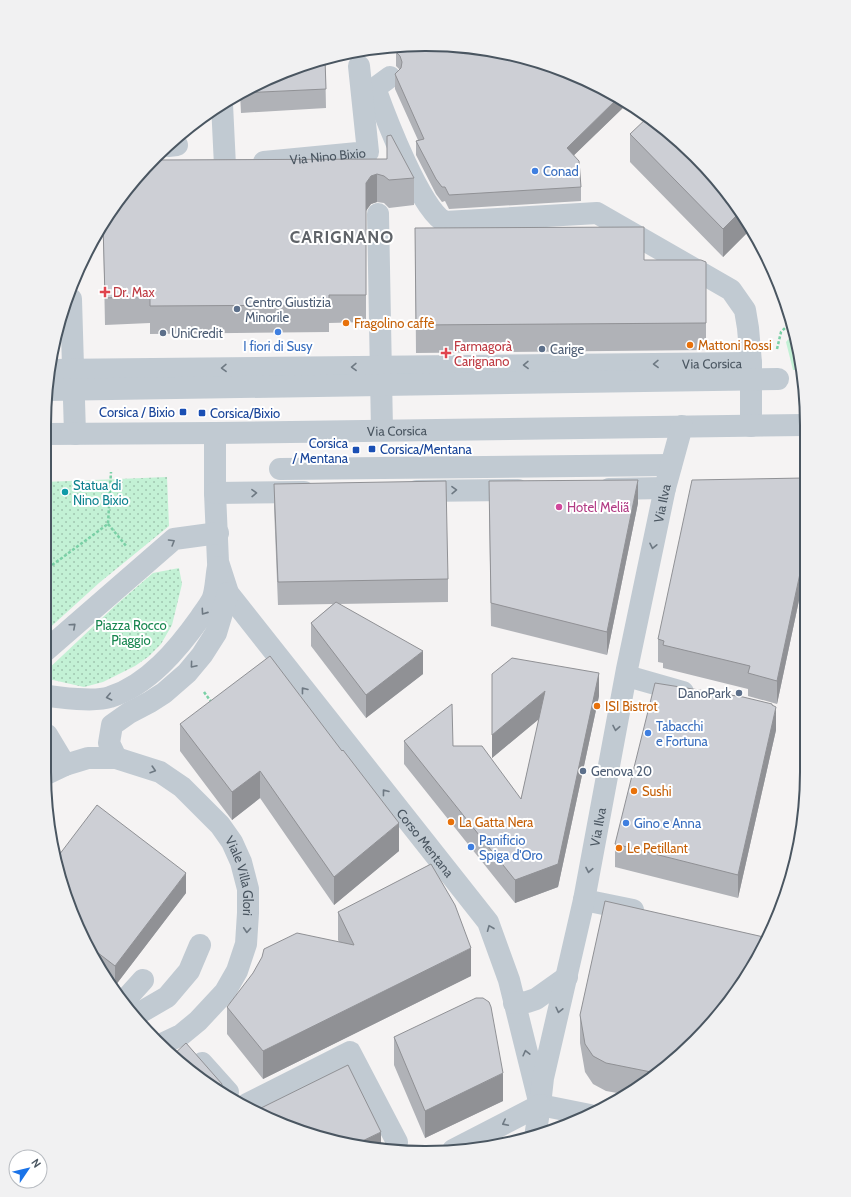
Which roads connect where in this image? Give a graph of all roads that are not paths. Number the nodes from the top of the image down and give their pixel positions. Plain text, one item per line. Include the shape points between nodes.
1 (359, 66) dead end
2 (390, 77) dead end
3 (222, 111) edge
4 (225, 166) junction
5 (202, 167) edge
6 (378, 214) dead end
7 (71, 305) edge
8 (750, 371) junction
9 (55, 372) edge
10 (381, 376) junction
11 (778, 379) road end
12 (73, 380) junction
13 (53, 388) edge
14 (800, 425) edge
15 (682, 426) junction
16 (751, 426) junction
17 (382, 430) junction
18 (215, 433) junction
19 (51, 434) edge
20 (75, 434) junction
21 (671, 465) junction
22 (280, 469) dead end
23 (665, 488) junction
24 (593, 489) edge
25 (538, 490) edge
26 (394, 491) edge
27 (322, 492) edge
28 (215, 493) junction
29 (218, 532) junction
30 (218, 562) junction
31 (228, 593) junction
32 (51, 646) edge
33 (627, 676) junction
34 (51, 696) edge
35 (703, 697) edge
36 (51, 742) edge
37 (116, 758) junction
38 (65, 766) junction
39 (51, 772) edge
40 (584, 900) junction
41 (653, 915) edge
42 (200, 945) dead end
43 (566, 977) junction
44 (143, 980) dead end
45 (127, 998) edge
46 (514, 1003) junction
47 (140, 1013) edge
48 (171, 1040) edge
49 (224, 1087) edge
50 (250, 1102) edge
51 (540, 1105) junction
52 (578, 1113) edge
53 (536, 1129) edge
54 (397, 1142) dead end
55 (465, 1144) edge

1 - 4 street, Via Nino Bixio via 368,152
2 - 8 street, Via Corsica via 375,88 391,133 420,190 440,220 445,222 597,212 731,290 745,310
3 - 4 street
4 - 5 street, Via Nino Bixio
6 - 10 street
7 - 12 street
8 - 10 street, Via Corsica
8 - 11 street, Via Corsica
8 - 16 street, Via Corsica
9 - 12 street, Via Corsica
10 - 12 street, Via Corsica
10 - 17 street
12 - 13 street, Via Corsica
12 - 20 street
14 - 16 street, Via Corsica
15 - 16 street, Via Corsica
15 - 17 street, Via Corsica
15 - 21 street, Via Ilva
17 - 18 street, Via Corsica
18 - 20 street, Via Corsica
18 - 28 street
19 - 20 street, Via Corsica
21 - 22 street
21 - 23 street, Via Ilva
23 - 24 street
23 -> 33 street, Via Ilva
26 -> 25 street
28 -> 27 street
28 - 29 street
29 - 30 street
32 -> 29 street via 174,539
30 - 31 street
30 -> 34 street via 212,599 187,636 146,677 131,688 109,698
31 -> 37 street via 216,633 187,673 164,693 112,725 109,743
46 -> 31 street, Corso Mentana via 509,980 488,922
33 - 35 street
33 -> 40 street, Via Ilva
36 - 38 street
37 - 38 street, Viale Villa Glori via 88,758
37 -> 48 street, Viale Villa Glori via 160,772 199,803 232,842 241,862 248,889 246,944 237,971 225,992 198,1020
38 - 39 street, Viale Villa Glori
40 - 41 street
40 - 43 street, Via Ilva
42 - 47 street via 189,971 167,997
43 - 46 street via 536,999
43 -> 51 street, Via Ilva via 543,1078
44 - 45 street
51 -> 46 street, Corso Mentana
48 - 49 street, Viale Villa Glori via 203,1064
50 - 54 street via 350,1052
51 - 52 street
51 - 53 street, Corso Mentana
51 -> 55 street

